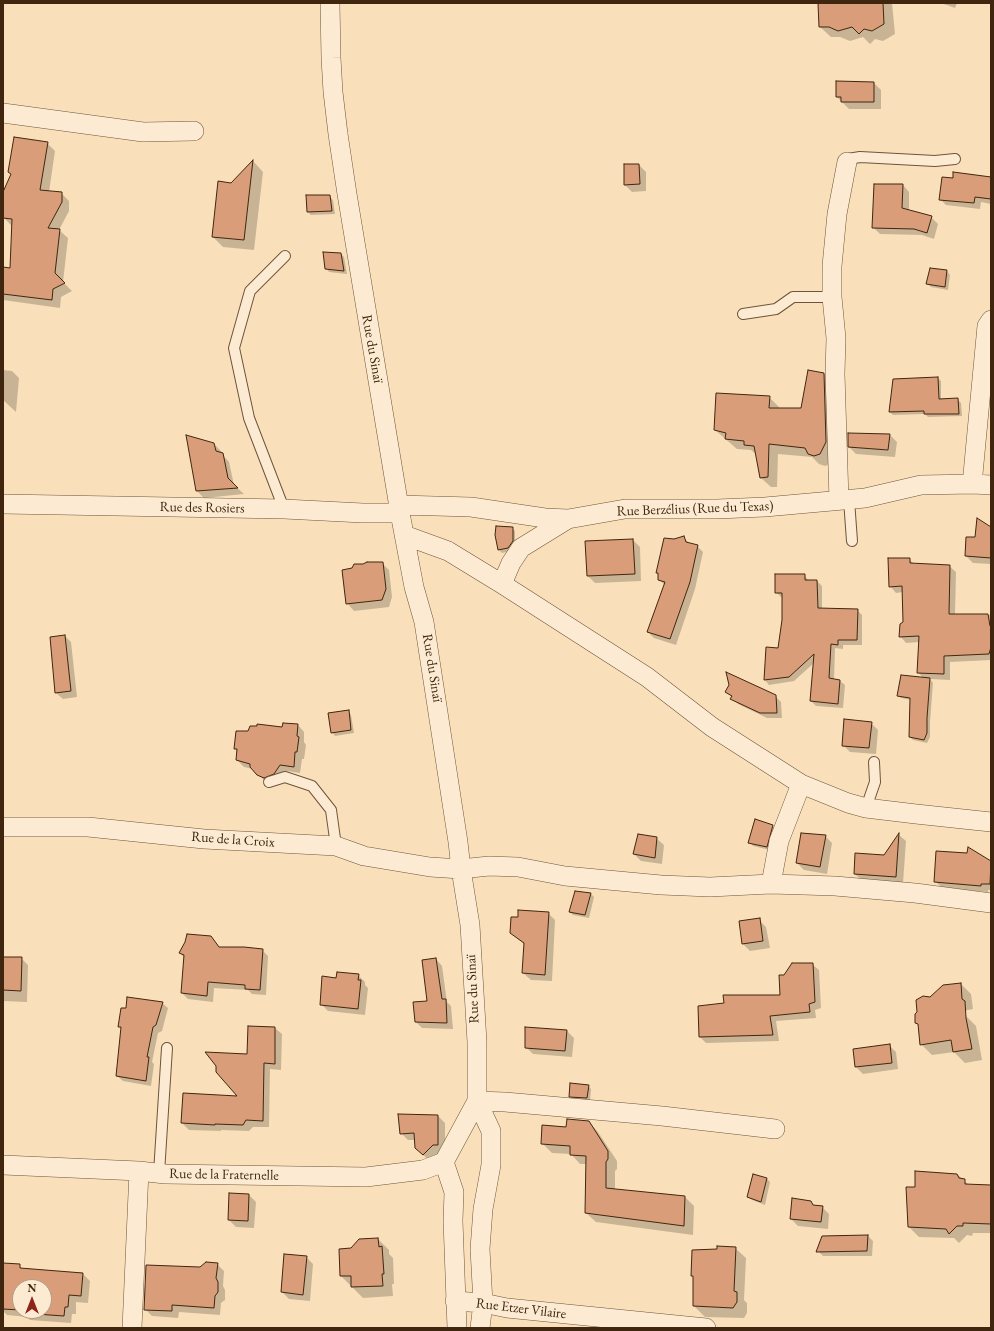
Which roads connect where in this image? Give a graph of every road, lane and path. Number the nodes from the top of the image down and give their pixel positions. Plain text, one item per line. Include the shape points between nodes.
1 (330, 3) edge
2 (3, 112) edge
3 (194, 131) dead end
4 (955, 158) dead end
5 (847, 162) joint
6 (285, 256) dead end
7 (832, 297) junction
8 (743, 314) dead end
9 (991, 320) edge
10 (982, 485) edge
11 (844, 500) junction
12 (3, 504) edge
13 (284, 509) junction
14 (400, 509) junction
15 (568, 519) junction
16 (404, 535) junction
17 (852, 541) dead end
18 (502, 584) junction
19 (874, 762) dead end
20 (269, 782) dead end
21 (801, 784) junction
22 (866, 808) junction
23 (991, 822) edge
24 (3, 826) edge
25 (336, 846) junction
26 (461, 869) junction
27 (771, 884) junction
28 (991, 903) edge
29 (167, 1048) dead end
30 (476, 1101) junction
31 (775, 1129) dead end
32 (444, 1162) junction
33 (3, 1165) edge
34 (139, 1171) junction
35 (159, 1173) junction
36 (484, 1303) junction
37 (453, 1319) edge
38 (132, 1328) edge
39 (480, 1328) edge
40 (706, 1328) edge

1 - 14 street, Rue du Sinaï via 331,58 338,134
2 - 3 street via 143,132
4 - 5 lane via 935,161 860,157 848,159
5 - 7 street via 837,214
6 - 13 lane via 250,291 234,348 249,418
7 - 8 lane via 793,297 776,309
7 - 11 street
9 - 10 street via 987,326 973,474
10 - 11 street, Rue Berzélius (Rue du Texas) via 921,485 865,498
11 - 15 street, Rue Berzélius (Rue du Texas) via 733,508 625,509
11 - 17 lane
12 - 13 street, Rue des Rosiers
13 - 14 street, Rue des Rosiers via 363,513
14 - 15 street, Rue Berzélius (Rue du Texas) via 471,507
14 - 16 street, Rue du Sinaï
15 - 18 street via 522,548 511,563
16 - 18 street via 448,551
16 - 26 street, Rue du Sinaï via 424,622
18 - 21 street via 646,677 712,728
19 - 22 lane via 875,782
20 - 25 lane via 285,777 312,786 331,810
21 - 22 street
21 - 27 street via 779,841
22 - 23 street
24 - 25 street, Rue de la Croix via 88,827 204,839
25 - 26 street, Rue de la Croix via 364,856 430,867
26 - 27 street, Rue de la Croix via 489,866 518,867 565,876 661,885 710,887
26 - 30 street, Rue du Sinaï via 470,925 476,1042
27 - 28 street, Rue de la Croix via 835,886
29 - 35 lane
30 - 31 street via 647,1115
30 - 32 street, Rue du Sinaï
30 - 36 street via 491,1131 491,1165 480,1249
32 - 35 street, Rue de la Fraternelle via 423,1170 366,1176
32 - 37 street via 454,1192
33 - 34 street, Rue de la Fraternelle
34 - 35 street, Rue de la Fraternelle
34 - 38 street
36 - 37 street, Rue Etzer Vilaire
36 - 39 street
36 - 40 street, Rue Etzer Vilaire via 507,1308

